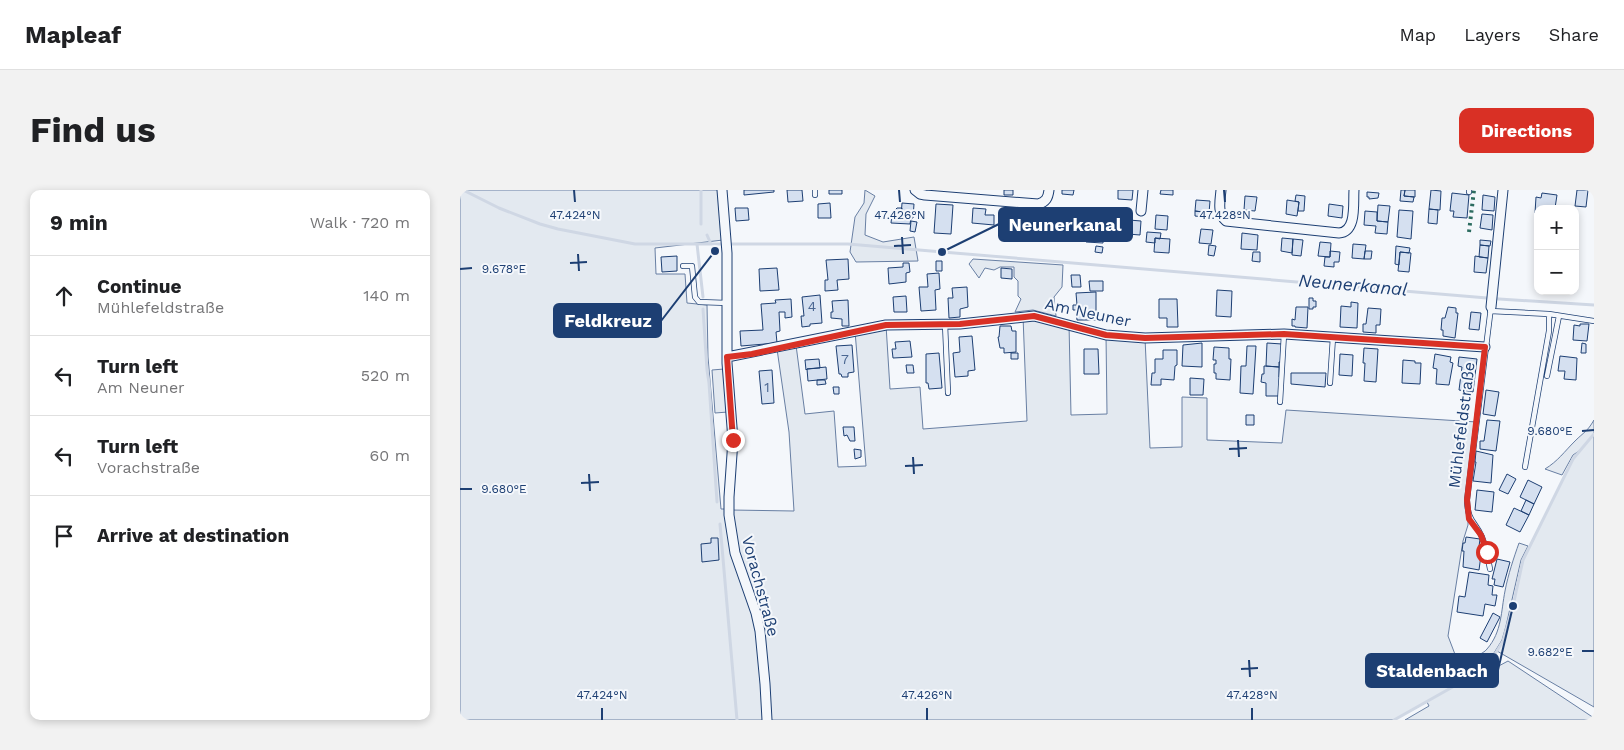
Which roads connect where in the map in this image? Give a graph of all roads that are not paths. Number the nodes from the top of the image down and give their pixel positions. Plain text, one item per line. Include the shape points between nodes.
1 (722, 190) edge
2 (915, 190) edge
3 (1049, 190) edge
4 (1143, 190) edge
5 (1221, 190) edge
6 (1354, 190) edge
7 (1503, 190) edge
8 (1141, 211) dead end
9 (683, 266) dead end
10 (728, 303) junction
11 (1490, 309) junction
12 (1549, 314) junction
13 (1558, 316) junction
14 (1594, 321) edge
15 (945, 324) junction
16 (1284, 334) junction
17 (1333, 337) junction
18 (1485, 347) junction
19 (727, 357) junction
20 (1547, 376) dead end
21 (1330, 383) dead end
22 (948, 393) dead end
23 (1280, 402) dead end
24 (1525, 467) dead end
25 (1490, 569) dead end
26 (767, 720) edge

1 - 10 street, Vorachstraße
2 - 3 street via 925,195 1038,204 1048,198
4 - 8 street
5 - 6 street via 1220,212 1226,221 1339,233 1350,228
7 - 11 street, Mühlefeldstraße
9 - 10 lane via 692,266 697,301
10 - 19 street, Vorachstraße
11 - 12 lane
11 - 18 lane, Mühlefeldstraße
12 - 13 lane
12 - 24 lane
13 - 14 lane
13 - 20 lane
15 - 16 street, Am Neuner via 1034,316 1106,335 1145,338
15 - 19 street, Am Neuner via 886,325
15 - 22 lane
16 - 17 street, Am Neuner
16 - 23 lane
17 - 18 street, Am Neuner
17 - 21 lane
18 - 25 lane, Mühlefeldstraße via 1467,500 1469,519 1481,535
19 - 26 street, Vorachstraße via 733,440 730,521 735,553 760,631

